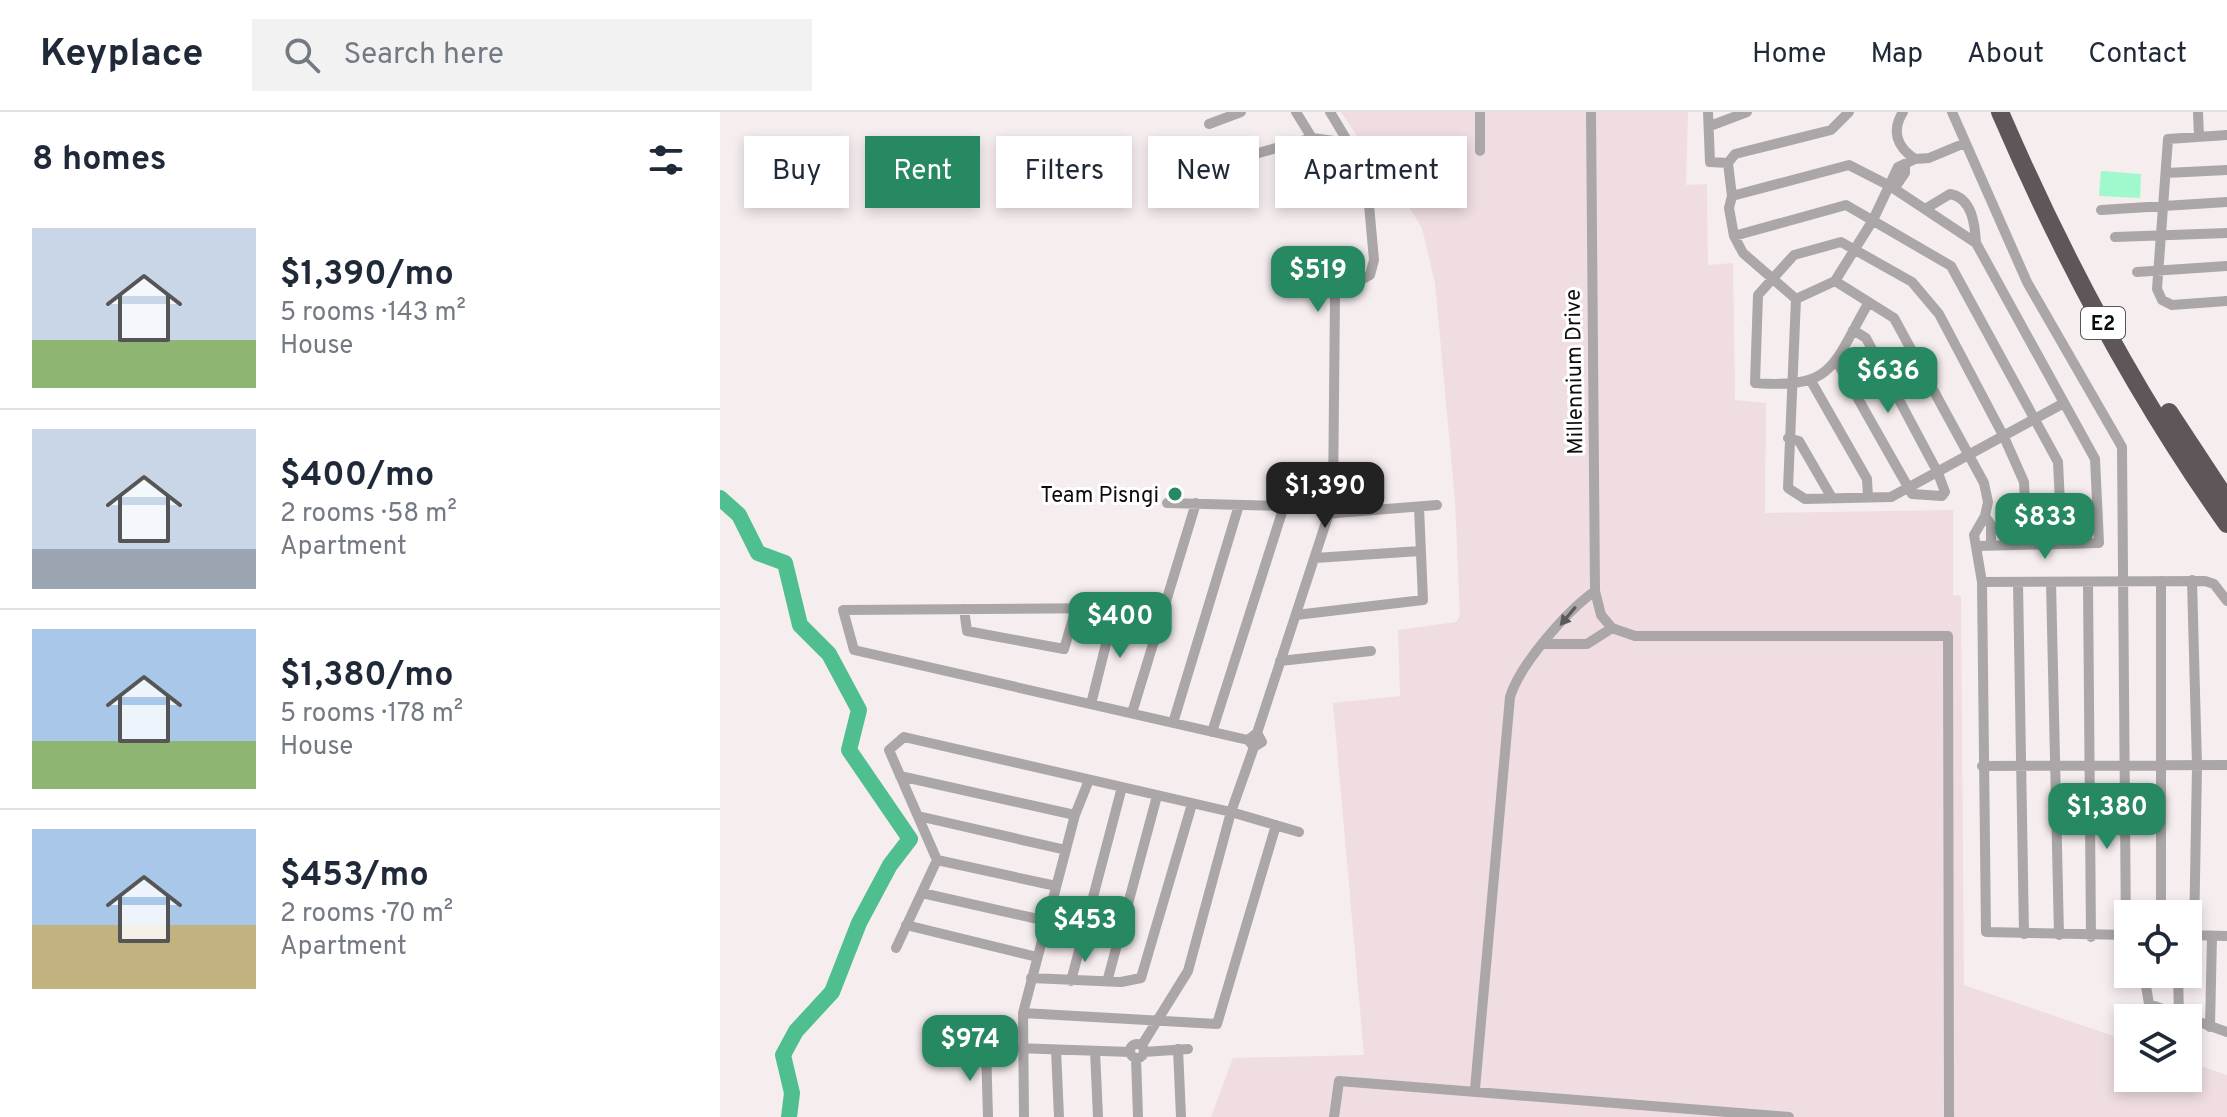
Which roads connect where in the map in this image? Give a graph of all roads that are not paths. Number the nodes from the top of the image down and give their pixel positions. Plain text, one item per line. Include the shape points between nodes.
1 (1241, 112) edge
2 (1296, 112) edge
3 (1330, 112) edge
4 (1480, 112) edge
5 (1591, 112) edge
6 (1708, 112) edge
7 (1849, 112) edge
8 (1952, 112) edge
9 (2000, 112) edge
10 (2014, 112) edge
11 (2198, 112) edge
12 (1744, 113) edge
13 (1900, 113) edge
14 (1209, 124) dead end
15 (1710, 126) junction
16 (2227, 135) edge
17 (1311, 136) edge
18 (1345, 136) edge
19 (2199, 137) junction
20 (1965, 143) junction
21 (1480, 151) dead end
22 (1910, 162) junction
23 (1728, 163) junction
24 (2227, 170) edge
25 (2166, 173) junction
26 (1892, 187) junction
27 (1732, 196) junction
28 (2227, 202) edge
29 (2163, 206) junction
30 (1369, 208) edge
31 (1925, 209) junction
32 (2101, 210) dead end
33 (1873, 220) junction
34 (2227, 233) edge
35 (1734, 236) junction
36 (2161, 236) junction
37 (2115, 237) dead end
38 (1976, 243) junction
39 (1855, 250) junction
40 (2227, 266) edge
41 (2159, 270) junction
42 (2137, 272) dead end
43 (1771, 279) junction
44 (1835, 281) junction
45 (1796, 299) junction
46 (2227, 301) edge
47 (1869, 302) junction
48 (1853, 330) junction
49 (1836, 360) junction
50 (1811, 381) junction
51 (1791, 386) junction
52 (2064, 403) junction
53 (2034, 420) junction
54 (2004, 437) junction
55 (1788, 438) junction
56 (1970, 455) junction
57 (1938, 473) junction
58 (1911, 488) junction
59 (1868, 497) junction
60 (1832, 498) junction
61 (2227, 500) edge
62 (1167, 503) dead end
63 (1196, 503) junction
64 (1239, 505) junction
65 (1437, 505) dead end
66 (1284, 506) junction
67 (1419, 507) junction
68 (1331, 509) junction
69 (1985, 516) junction
70 (2227, 524) edge
71 (2027, 544) junction
72 (2062, 544) junction
73 (1991, 545) junction
74 (1978, 546) junction
75 (1420, 551) junction
76 (1315, 558) junction
77 (2192, 580) junction
78 (2123, 581) junction
79 (2161, 581) junction
80 (1982, 582) junction
81 (2018, 582) junction
82 (2051, 582) junction
83 (2088, 582) junction
84 (1595, 591) junction
85 (2227, 601) edge
86 (964, 609) junction
87 (1076, 609) junction
88 (1296, 615) junction
89 (1612, 628) junction
90 (1544, 644) junction
91 (1371, 651) dead end
92 (1280, 661) junction
93 (1091, 704) junction
94 (1132, 713) junction
95 (1173, 723) junction
96 (1212, 732) junction
97 (1253, 740) junction
98 (2021, 765) junction
99 (2089, 765) junction
100 (2227, 765) edge
101 (1982, 766) junction
102 (2056, 766) junction
103 (2160, 766) junction
104 (2197, 766) junction
105 (2125, 767) junction
106 (900, 776) junction
107 (1089, 780) junction
108 (1122, 787) junction
109 (1157, 796) junction
110 (1192, 804) junction
111 (1231, 812) junction
112 (1075, 815) junction
113 (918, 816) junction
114 (1276, 825) junction
115 (1299, 832) dead end
116 (1066, 850) junction
117 (937, 860) junction
118 (1056, 886) junction
119 (922, 893) junction
120 (2127, 900) edge
121 (2161, 900) edge
122 (2192, 900) edge
123 (1047, 921) junction
124 (906, 925) junction
125 (2024, 934) junction
126 (2059, 935) junction
127 (2114, 936) edge
128 (2202, 936) edge
129 (2212, 936) junction
130 (2227, 936) edge
131 (2091, 937) junction
132 (896, 948) dead end
133 (1037, 957) junction
134 (1031, 978) junction
135 (1071, 981) junction
136 (1107, 982) junction
137 (1023, 1013) junction
138 (1159, 1021) junction
139 (2202, 1024) edge
140 (2210, 1027) junction
141 (2227, 1032) edge
142 (954, 1046) dead end
143 (986, 1047) junction
144 (1020, 1049) junction
145 (1056, 1050) junction
146 (1095, 1051) junction
147 (1138, 1052) junction
148 (1475, 1089) junction
149 (988, 1117) edge
150 (1024, 1117) edge
151 (1059, 1117) edge
152 (1098, 1117) edge
153 (1138, 1117) edge
154 (1181, 1117) edge
155 (1334, 1117) edge
156 (1789, 1117) edge
157 (1949, 1117) edge

1 - 14 street
2 - 17 street
3 - 18 street
4 - 21 street
5 - 84 street, Millennium Drive
6 - 15 street
7 - 23 street via 1831,130 1735,154
8 - 20 street
9 - 70 highway, E2 via 2083,287
10 - 61 highway, E2 via 2093,283
11 - 19 street
12 - 15 street
13 - 22 street via 1895,128
15 - 23 street via 1710,162
16 - 19 street
19 - 25 street via 2168,139
20 - 22 street
20 - 78 street via 2027,282 2122,447
22 - 26 street via 1898,167
23 - 27 street
24 - 25 street
25 - 29 street
26 - 27 street via 1849,165
26 - 31 street
26 - 33 street
27 - 35 street
28 - 29 street
29 - 32 street
29 - 36 street
30 - 68 street via 1374,260 1370,275 1335,295
31 - 38 street
31 - 38 street via 1956,195 1974,215
33 - 35 street via 1846,205
33 - 39 street
33 - 53 street via 1951,266
34 - 36 street
35 - 43 street via 1743,253
36 - 37 street
36 - 41 street
38 - 52 street
39 - 43 street via 1841,242 1794,255
39 - 44 street
39 - 54 street via 1912,282 1939,314
40 - 41 street
41 - 42 street
41 - 46 street via 2159,297 2167,304
43 - 45 street
43 - 51 street via 1758,295 1755,383
44 - 45 street
44 - 47 street
45 - 51 street
47 - 48 street
47 - 56 street via 1894,318
48 - 49 street
48 - 57 street via 1866,338
49 - 50 street
49 - 58 street
50 - 51 street
50 - 59 street via 1867,479
51 - 55 street
52 - 53 street
52 - 72 street via 2095,459 2099,543
53 - 54 street
53 - 72 street via 2058,462
54 - 56 street
54 - 71 street via 2024,482
55 - 60 street via 1799,441
55 - 60 street via 1788,488 1805,499
56 - 57 street
56 - 69 street via 1984,483
57 - 58 street
57 - 58 street via 1942,496 1912,494
58 - 59 street via 1891,497
59 - 60 street
62 - 63 street
63 - 64 street
63 - 94 street
64 - 66 street
64 - 95 street
65 - 67 street
66 - 68 street
66 - 96 street
67 - 68 street
67 - 75 street
68 - 76 street
69 - 73 street via 1991,525
69 - 74 street via 1974,535
71 - 72 street
71 - 73 street
73 - 74 street
74 - 80 street
75 - 76 street
75 - 88 street via 1423,600
76 - 88 street
77 - 79 street
77 - 85 street via 2214,584
77 - 104 street
78 - 79 street
78 - 83 street
78 - 105 street
79 - 103 street
80 - 81 street
80 - 101 street
81 - 82 street
81 - 98 street
82 - 83 street
82 - 102 street
83 - 99 street
84 - 89 street, Millennium Drive via 1601,615
84 -> 90 street
86 - 87 street
86 - 87 street via 967,631 1064,649
86 - 93 street via 843,610 854,650
87 - 93 street via 1115,608
88 - 92 street
89 - 90 street via 1587,644
89 - 157 street via 1635,636 1948,636
90 - 148 street via 1510,697
91 - 92 street
92 - 97 street
93 - 94 street
94 - 95 street
95 - 96 street
96 - 97 street
97 - 111 street
98 - 101 street
98 - 102 street
98 - 125 street
99 - 102 street
99 - 105 street
99 - 131 street
100 - 104 street
101 - 125 street via 1986,932
102 - 126 street
103 - 104 street
103 - 105 street
103 - 121 street
104 - 122 street
105 - 120 street
106 - 107 street via 889,750 904,737
106 - 112 street
106 - 113 street
107 - 108 street
107 - 112 street
108 - 109 street
108 - 135 street
109 - 110 street
109 - 136 street
110 - 111 street
110 - 136 street via 1141,978
111 - 114 street
111 - 138 street via 1188,971
112 - 116 street
113 - 116 street
113 - 117 street
114 - 115 street
114 - 138 street via 1217,1024
116 - 118 street
117 - 118 street
117 - 119 street
118 - 123 street
119 - 123 street
119 - 124 street
123 - 133 street
124 - 132 street
124 - 133 street
125 - 126 street
126 - 131 street
127 - 131 street
128 - 129 street
129 - 130 street
129 - 140 street
133 - 134 street
134 - 135 street
134 - 137 street
135 - 136 street
137 - 138 street
137 - 144 street
138 - 147 street
139 - 140 street
140 - 141 street
142 - 143 street
143 - 144 street
143 - 149 street
144 - 145 street
144 - 150 street
145 - 146 street
145 - 151 street
146 - 147 street
146 - 152 street
147 - 153 street
147 - 154 street via 1183,1049
148 - 155 street via 1339,1081
148 - 156 street

